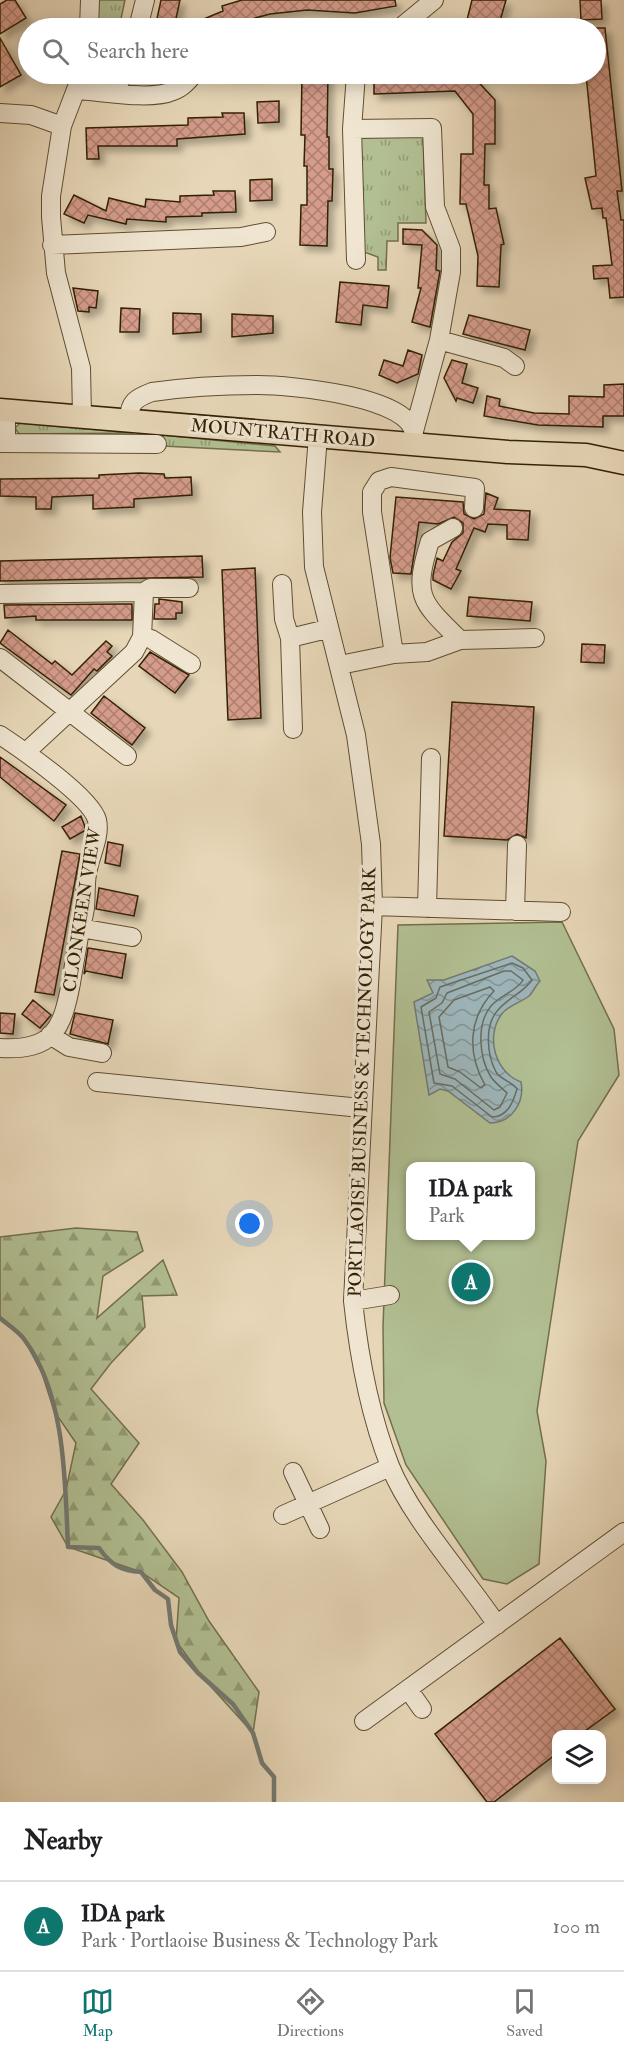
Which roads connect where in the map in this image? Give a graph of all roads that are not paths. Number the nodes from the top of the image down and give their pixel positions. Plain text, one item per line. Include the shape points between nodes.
1 (90, 0) edge
2 (145, 0) edge
3 (434, 0) edge
4 (89, 18) edge
5 (140, 18) edge
6 (412, 18) edge
7 (78, 84) edge
8 (87, 84) edge
9 (119, 84) edge
10 (185, 84) edge
11 (355, 84) edge
12 (117, 92) junction
13 (0, 113) edge
14 (62, 126) junction
15 (352, 129) junction
16 (267, 232) dead end
17 (52, 245) junction
18 (356, 260) dead end
19 (439, 340) junction
20 (515, 366) dead end
21 (3, 410) edge
22 (82, 416) junction
23 (129, 420) junction
24 (318, 436) junction
25 (414, 438) junction
26 (3, 443) edge
27 (156, 444) dead end
28 (566, 455) junction
29 (624, 463) edge
30 (624, 479) edge
31 (474, 508) dead end
32 (453, 528) dead end
33 (282, 584) dead end
34 (189, 588) dead end
35 (144, 592) junction
36 (0, 594) edge
37 (327, 629) junction
38 (142, 637) junction
39 (290, 638) junction
40 (535, 638) dead end
41 (460, 640) junction
42 (394, 654) junction
43 (0, 658) edge
44 (191, 664) dead end
45 (340, 665) junction
46 (71, 711) junction
47 (293, 729) dead end
48 (0, 735) edge
49 (26, 752) junction
50 (127, 756) dead end
51 (431, 758) dead end
52 (518, 845) dead end
53 (373, 906) junction
54 (427, 908) junction
55 (515, 911) junction
56 (561, 912) dead end
57 (80, 928) junction
58 (132, 937) dead end
59 (50, 1035) junction
60 (0, 1048) edge
61 (102, 1053) dead end
62 (97, 1082) dead end
63 (361, 1108) junction
64 (390, 1294) dead end
65 (353, 1301) junction
66 (390, 1467) junction
67 (293, 1472) dead end
68 (308, 1503) junction
69 (283, 1515) dead end
70 (320, 1529) dead end
71 (624, 1532) edge
72 (497, 1625) junction
73 (408, 1689) junction
74 (422, 1709) dead end
75 (363, 1721) dead end

1 - 4 street
2 - 5 street
3 - 6 street
7 - 14 street
8 - 12 street
9 - 12 street
10 - 12 street via 171,92 153,95
11 - 15 street
13 - 14 street via 31,115
14 - 17 street via 51,196
15 - 18 street
15 - 19 street via 432,128 435,207 451,249 451,272
16 - 17 street via 241,237
17 - 22 street via 79,357
19 - 20 street via 504,358
19 - 25 street
21 - 22 main road, MOUNTRATH ROAD
21 - 26 street
22 - 23 main road, MOUNTRATH ROAD
23 - 24 main road, MOUNTRATH ROAD
23 - 25 street via 129,408 136,398 152,392 258,385 354,397 397,413 409,422
24 - 25 main road, MOUNTRATH ROAD
24 - 37 street, PORTLAOISE BUSINESS & TECHNOLOGY PARK via 311,540
25 - 28 main road, MOUNTRATH ROAD
26 - 27 street
28 - 29 main road, MOUNTRATH ROAD
28 - 30 main road, MOUNTRATH ROAD
31 - 42 street via 475,488 391,477 379,481 372,492
32 - 41 street via 430,541 420,576 425,602
33 - 39 street via 284,619
34 - 35 street via 150,588
35 - 36 street
35 - 38 street
37 - 39 street
37 - 45 street, PORTLAOISE BUSINESS & TECHNOLOGY PARK
38 - 44 street
38 - 46 street via 134,652
39 - 47 street
40 - 41 street
41 - 42 street via 427,652
42 - 45 street
43 - 46 street
45 - 53 street, PORTLAOISE BUSINESS & TECHNOLOGY PARK via 365,787
46 - 49 street
46 - 50 street
48 - 49 street, CLONKEEN VIEW
49 - 57 street, CLONKEEN VIEW via 86,802 97,820 87,871 86,913
51 - 54 street
52 - 55 street
53 - 54 street
53 - 63 street, PORTLAOISE BUSINESS & TECHNOLOGY PARK
54 - 55 street
55 - 56 street
57 - 58 street
57 - 59 street, CLONKEEN VIEW via 66,1009 60,1026
59 - 60 street via 45,1041 25,1048
59 - 61 street via 69,1047
62 - 63 street
63 - 65 street, PORTLAOISE BUSINESS & TECHNOLOGY PARK
64 - 65 street
65 - 66 street, PORTLAOISE BUSINESS & TECHNOLOGY PARK via 360,1365
66 - 68 street
66 - 72 street, PORTLAOISE BUSINESS & TECHNOLOGY PARK via 413,1508
67 - 68 street
68 - 69 street
68 - 70 street
71 - 72 street
72 - 73 street
73 - 74 street
73 - 75 street

